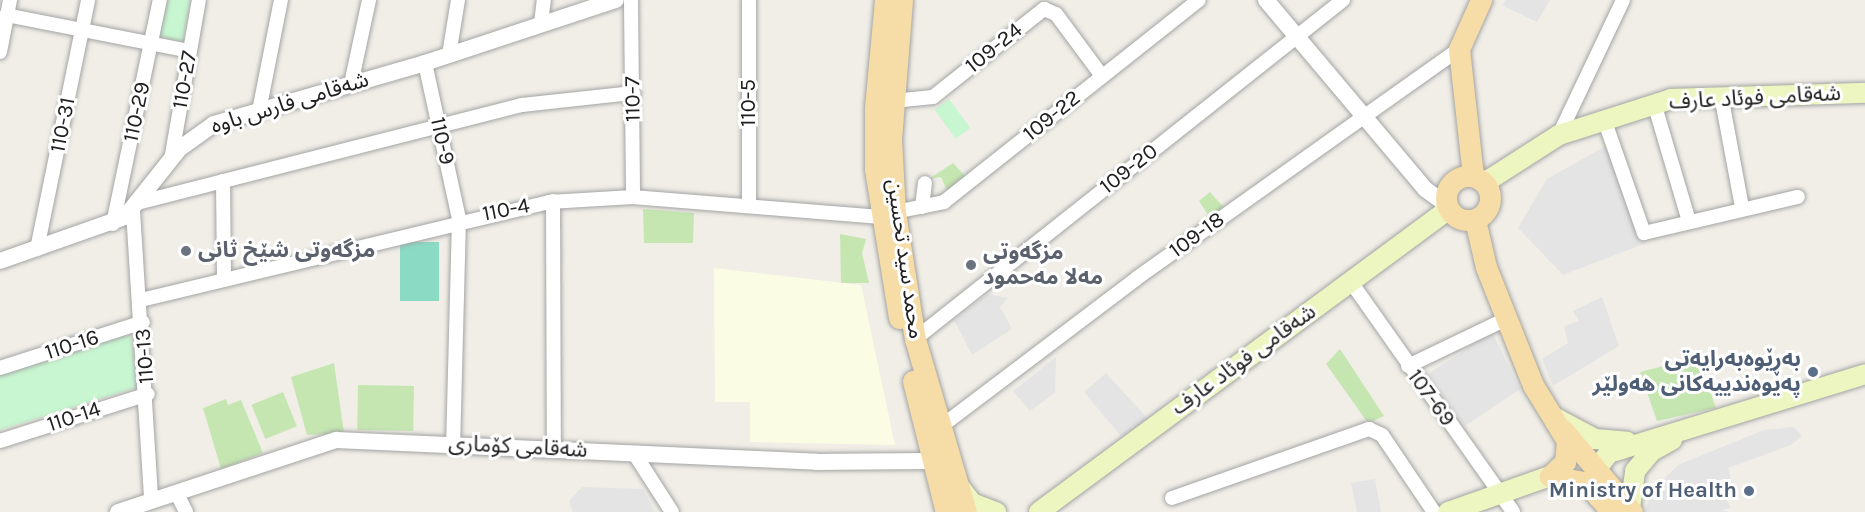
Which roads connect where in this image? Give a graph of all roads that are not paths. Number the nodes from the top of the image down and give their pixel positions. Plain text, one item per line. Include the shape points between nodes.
1 (10, 0) edge
2 (88, 0) edge
3 (160, 0) edge
4 (199, 0) edge
5 (281, 0) edge
6 (369, 0) edge
7 (458, 0) edge
8 (544, 0) edge
9 (616, 0) edge
10 (631, 0) edge
11 (749, 0) edge
12 (885, 0) edge
13 (902, 0) edge
14 (1199, 0) edge
15 (1266, 0) edge
16 (1343, 0) edge
17 (1481, 0) edge
18 (1623, 0) edge
19 (6, 15) junction
20 (541, 23) junction
21 (82, 30) junction
22 (1296, 36) junction
23 (151, 43) junction
24 (1459, 49) junction
25 (190, 51) junction
26 (0, 52) edge
27 (449, 55) junction
28 (424, 63) junction
29 (1102, 76) junction
30 (351, 84) junction
31 (633, 93) junction
32 (1865, 93) edge
33 (1721, 95) junction
34 (892, 101) junction
35 (1654, 103) junction
36 (259, 111) junction
37 (1365, 116) junction
38 (1604, 119) junction
39 (439, 128) junction
40 (1559, 135) junction
41 (171, 160) junction
42 (1478, 179) junction
43 (223, 181) junction
44 (925, 183) dead end
45 (633, 197) junction
46 (1798, 197) dead end
47 (553, 201) junction
48 (137, 206) junction
49 (748, 206) junction
50 (922, 207) junction
51 (1448, 207) junction
52 (1742, 207) junction
53 (887, 215) junction
54 (459, 219) junction
55 (1475, 220) junction
56 (1689, 221) junction
57 (113, 224) junction
58 (38, 249) junction
59 (0, 261) edge
60 (224, 280) junction
61 (1351, 282) junction
62 (141, 300) junction
63 (1506, 320) junction
64 (143, 322) junction
65 (915, 339) junction
66 (1408, 366) junction
67 (0, 368) edge
68 (1865, 374) edge
69 (148, 394) junction
70 (1549, 414) junction
71 (939, 428) junction
72 (1692, 430) junction
73 (0, 441) edge
74 (1639, 442) junction
75 (453, 444) junction
76 (554, 449) junction
77 (634, 453) junction
78 (931, 461) junction
79 (1598, 468) junction
80 (1550, 476) junction
81 (947, 483) junction
82 (177, 494) junction
83 (1501, 494) junction
84 (1600, 495) junction
85 (1172, 498) dead end
86 (151, 501) junction
87 (1035, 511) edge
88 (1625, 511) edge
89 (118, 512) edge
90 (186, 512) edge
91 (672, 512) edge
92 (936, 512) edge
93 (946, 512) edge
94 (966, 512) edge
95 (996, 512) edge
96 (1434, 512) edge
97 (1448, 512) edge
98 (1513, 512) edge

1 - 19 street
2 - 21 street, 110-31
3 - 23 street, 110-29
4 - 25 street, 110-27
5 - 36 street
6 - 30 street
7 - 27 street
8 - 20 street
9 - 20 street, شەقامی فارس باوە
10 - 31 street, 110-7
11 - 49 street, 110-5
12 - 53 main road via 875,108
13 - 34 main road, محمد سید تحسین
14 - 29 street, 109-22
15 - 22 street
16 - 22 street, 109-20
17 - 24 main road
18 - 40 street
19 - 21 street
19 - 26 street
20 - 27 street, شەقامی فارس باوە
21 - 23 street
21 - 58 street, 110-31
22 - 37 street
22 - 65 street, 109-20
23 - 25 street
23 - 57 street, 110-29
24 - 37 street, 109-18
24 - 42 main road
25 - 41 street, 110-27
27 - 28 street, شەقامی فارس باوە
28 - 30 street, شەقامی فارس باوە
28 - 39 street, 110-9
29 - 34 street, 109-24 via 1056,14 1044,9 933,97
29 - 50 street, 109-22 via 944,202
30 - 36 street, شەقامی فارس باوە
31 - 39 street via 522,105
31 - 45 street, 110-7
32 - 33 main road, شەقامی فوئاد عارف
33 - 35 main road, شەقامی فوئاد عارف
33 - 52 street
34 - 53 main road, محمد سید تحسین
35 - 38 main road, شەقامی فوئاد عارف
35 - 56 street
36 - 41 street, شەقامی فارس باوە via 201,130
37 - 51 street via 1425,189
37 - 71 street, 109-18
38 - 40 main road, شەقامی فوئاد عارف
38 - 56 street via 1644,233
39 - 43 street
39 - 54 street, 110-9
40 - 42 main road, شەقامی فوئاد عارف
41 - 48 street, شەقامی فارس باوە
42 - 51 main road via 1449,185
42 - 55 main road via 1489,200
43 - 48 street
43 - 60 street
44 - 50 street
45 - 47 street, 110-4
45 - 49 street, 110-4
46 - 52 street
47 - 54 street, 110-4
47 - 76 street
48 - 57 street, شەقامی فارس باوە
48 - 62 street, 110-13
49 - 53 street, 110-4
50 - 53 street, 109-22
51 - 55 main road
51 - 61 main road, شەقامی فوئاد عارف
52 - 56 street
53 - 65 main road, محمد سید تحسین
53 - 78 main road
54 - 60 street, 110-4
54 - 75 street, 110-9
55 - 63 main road
57 - 58 street, شەقامی فارس باوە
58 - 59 street, شەقامی فارس باوە
60 - 62 street, 110-4
61 - 66 street, 107-69
61 - 87 main road, شەقامی فوئاد عارف
62 - 64 street, 110-13
63 - 66 street
63 - 70 main road via 1521,374
64 - 67 street, 110-16
64 - 69 street, 110-13
65 - 71 main road, محمد سید تحسین
66 - 83 street, 107-69
68 - 72 main road
69 - 73 street, 110-14
69 - 86 street, 110-13
70 - 74 main road via 1595,439
70 - 79 main road
70 - 80 main road via 1568,450 1563,465
71 - 81 main road, محمد سید تحسین
72 - 74 main road
72 - 88 main road via 1642,460 1630,483
74 - 79 main road via 1609,453
75 - 76 street, شەقامی کۆماری
75 - 82 street, شەقامی کۆماری via 336,440
76 - 77 street, شەقامی کۆماری
77 - 78 street, شەقامی کۆماری
77 - 91 street
78 - 81 main road
79 - 84 main road
79 - 88 main road
80 - 83 main road via 1518,481
80 - 84 main road via 1577,479
81 - 92 main road
81 - 93 main road
81 - 94 main road, محمد سید تحسین
81 - 95 main road via 972,503
82 - 86 street, شەقامی کۆماری
82 - 90 street
83 - 97 main road
83 - 98 street, 107-69
84 - 88 main road
85 - 96 street via 1369,429 1382,435
86 - 89 street, شەقامی کۆماری

